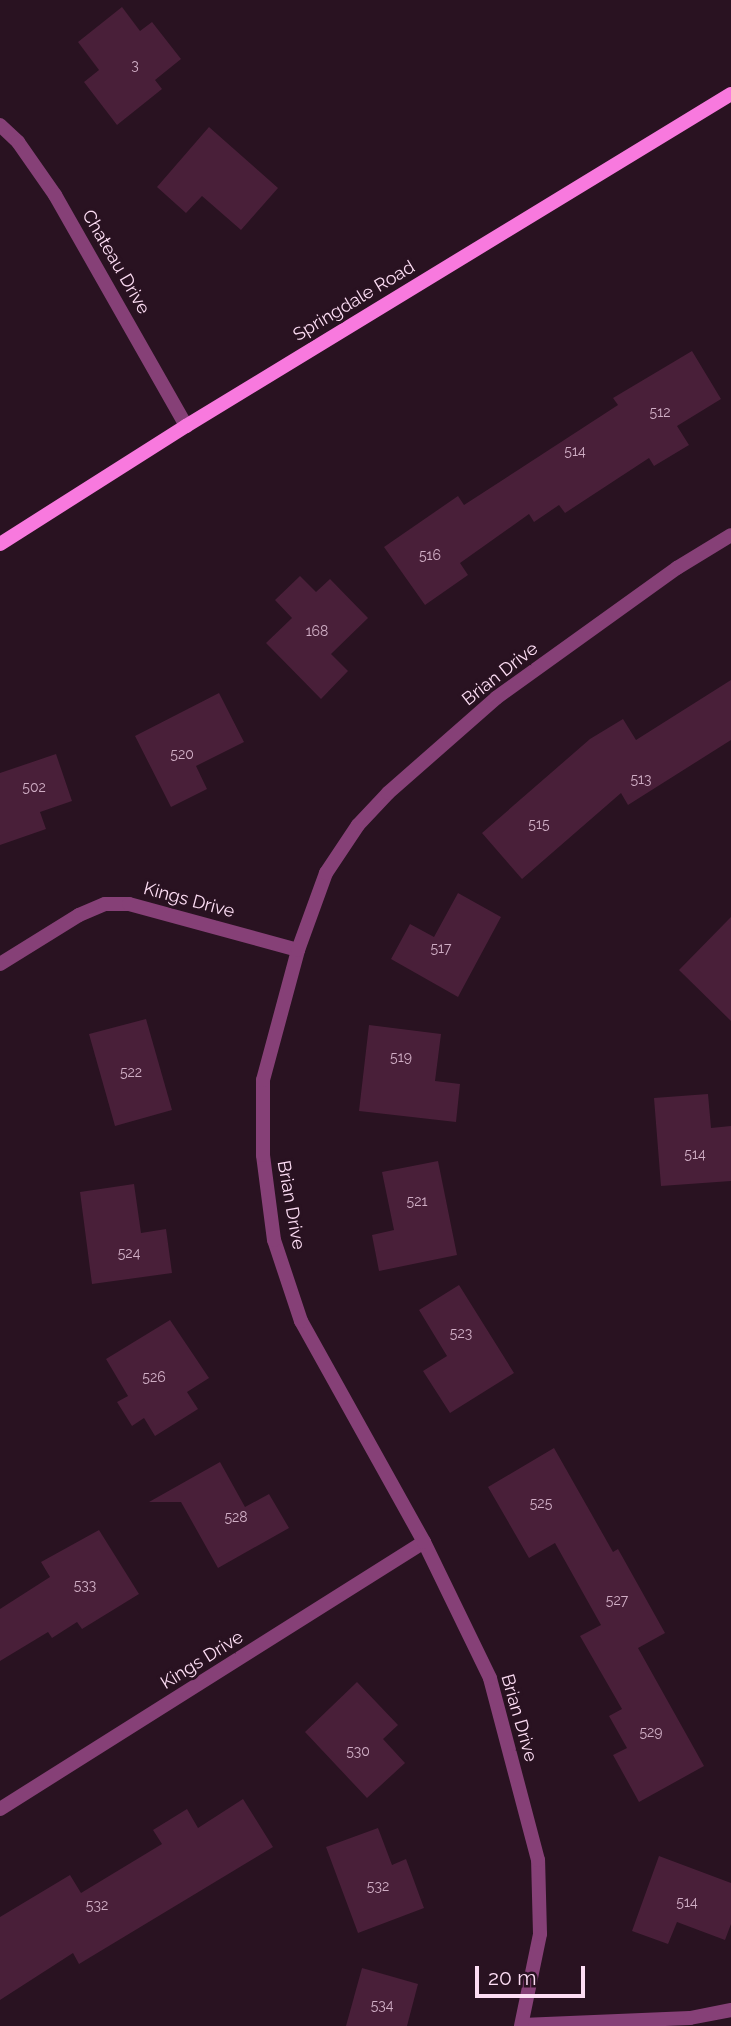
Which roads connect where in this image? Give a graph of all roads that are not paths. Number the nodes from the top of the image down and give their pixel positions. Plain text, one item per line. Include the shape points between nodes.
1 (731, 94) edge
2 (0, 125) edge
3 (186, 426) junction
4 (731, 535) edge
5 (0, 544) edge
6 (298, 950) junction
7 (0, 964) edge
8 (424, 1542) junction
9 (0, 1809) edge
10 (731, 2010) edge
11 (522, 2025) edge

1 - 3 main road, Springdale Road
2 - 3 street, Chateau Drive via 19,142 55,195
3 - 5 main road, Springdale Road
4 - 6 street, Brian Drive via 677,568 496,698 388,793 358,825 326,873
6 - 7 street, Kings Drive via 129,904 104,904
6 - 8 street, Brian Drive via 263,1080 263,1155 274,1240 300,1321
8 - 9 street, Kings Drive
8 - 11 street, Brian Drive via 490,1678 538,1860 540,1934
10 - 11 street via 690,2018

